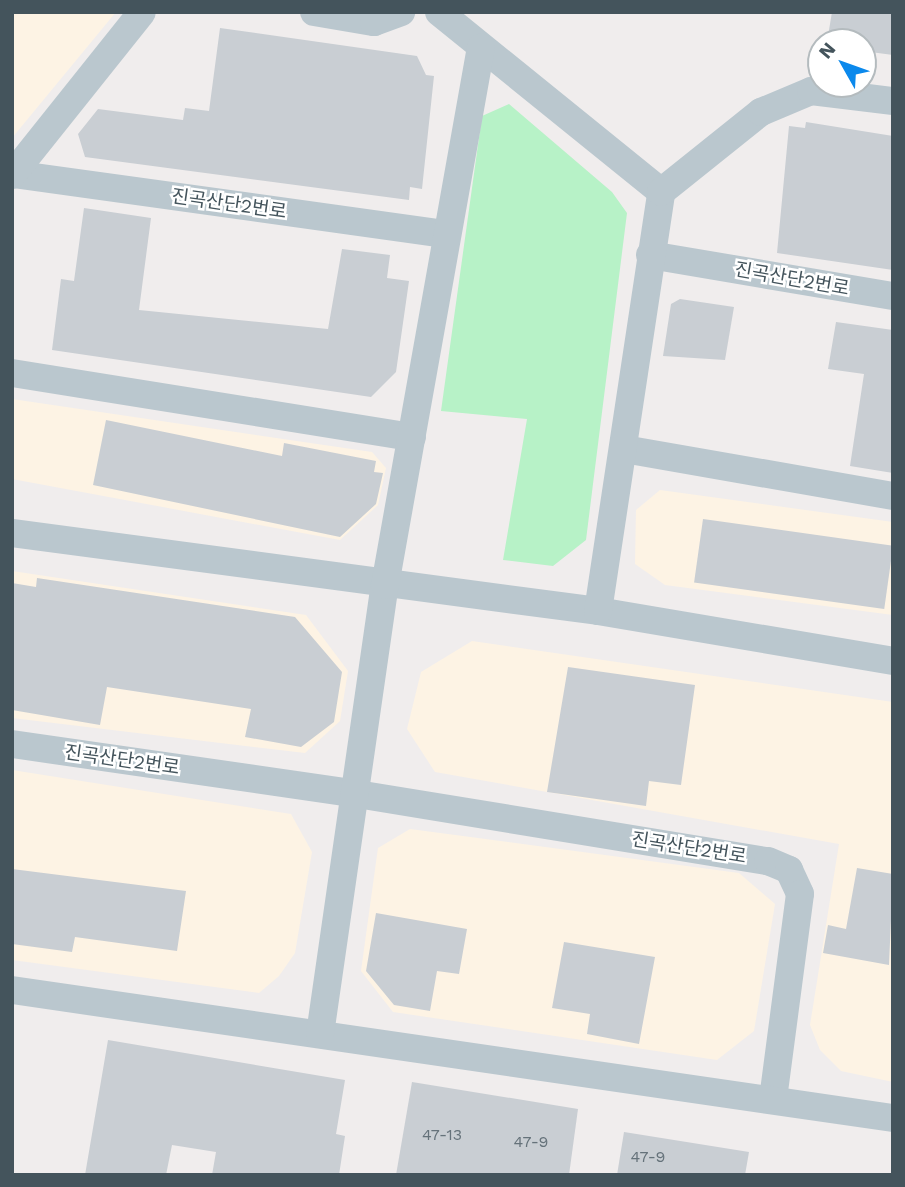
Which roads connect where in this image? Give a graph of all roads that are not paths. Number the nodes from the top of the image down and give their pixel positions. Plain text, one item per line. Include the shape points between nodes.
1 (142, 12) edge
2 (314, 12) edge
3 (401, 12) edge
4 (439, 12) edge
5 (481, 47) junction
6 (893, 101) edge
7 (13, 174) edge
8 (661, 192) junction
9 (444, 234) junction
10 (649, 255) junction
11 (893, 296) edge
12 (12, 373) edge
13 (412, 437) junction
14 (624, 449) junction
15 (893, 496) edge
16 (12, 533) edge
17 (385, 585) junction
18 (598, 611) junction
19 (893, 661) edge
20 (12, 744) edge
21 (357, 794) junction
22 (12, 990) edge
23 (320, 1034) junction
24 (774, 1099) junction
25 (893, 1118) edge

1 - 7 street, 진곡산단2번로
2 - 3 street via 374,22
4 - 5 street
5 - 8 street
5 - 9 street
6 - 8 street via 811,91 761,112
7 - 9 street, 진곡산단2번로
8 - 10 street
9 - 13 street
10 - 11 street, 진곡산단2번로
10 - 14 street
12 - 13 street
13 - 17 street
14 - 15 street
14 - 18 street
16 - 17 street
17 - 18 street
17 - 21 street
18 - 19 street
20 - 21 street, 진곡산단2번로
21 - 23 street
21 - 24 street, 진곡산단2번로 via 768,861 789,870 800,894
22 - 23 street
23 - 24 street
24 - 25 street

